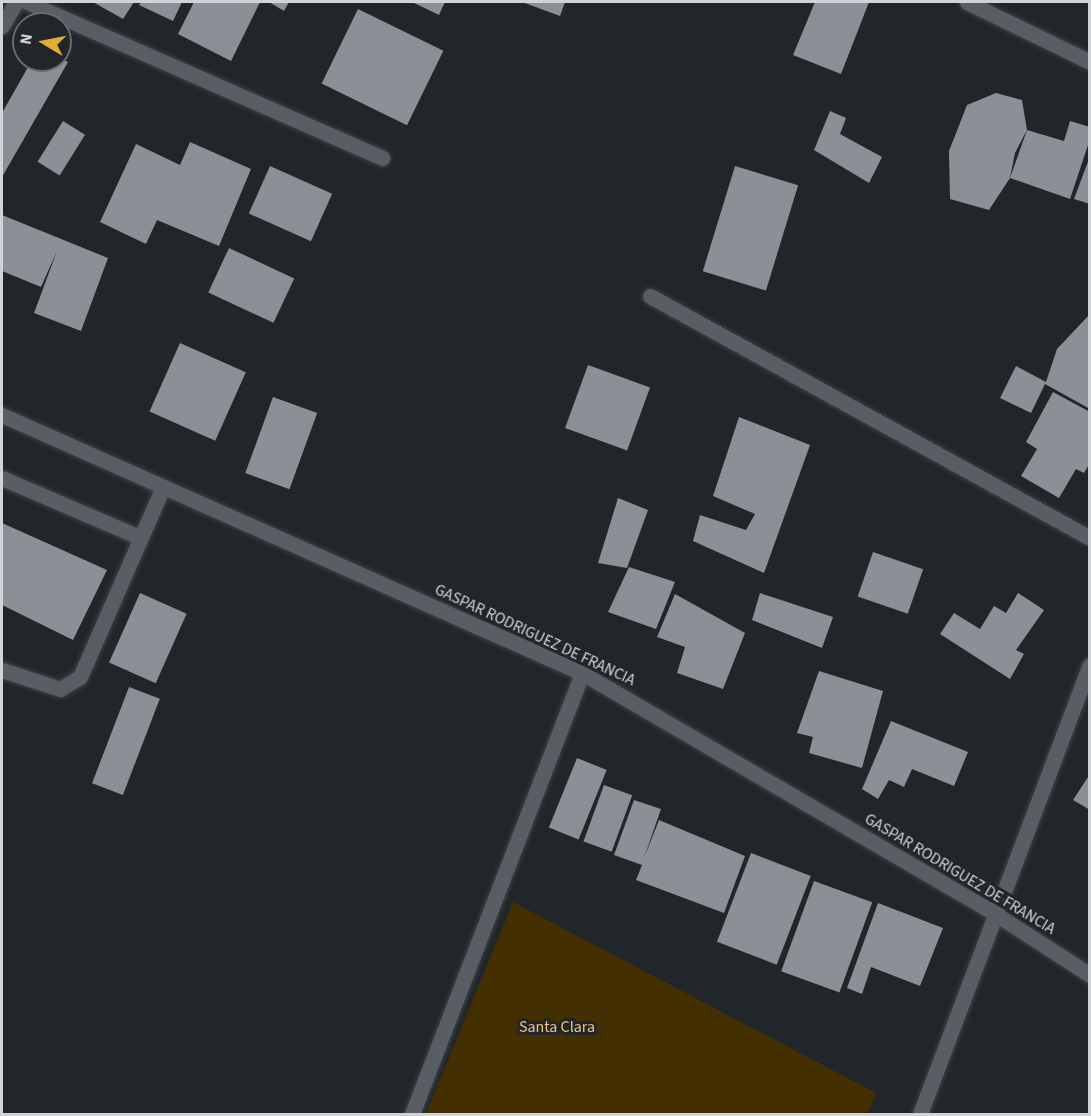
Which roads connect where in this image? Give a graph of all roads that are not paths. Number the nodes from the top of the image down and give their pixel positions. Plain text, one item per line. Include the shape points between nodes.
1 (16, 2) edge
2 (27, 2) edge
3 (967, 2) edge
4 (2, 26) edge
5 (1089, 62) edge
6 (382, 158) dead end
7 (650, 296) dead end
8 (2, 415) edge
9 (2, 478) edge
10 (163, 487) junction
11 (141, 538) junction
12 (1089, 538) edge
13 (1089, 665) edge
14 (2, 670) edge
15 (582, 673) junction
16 (997, 915) junction
17 (1089, 975) edge
18 (412, 1114) edge
19 (920, 1114) edge

1 - 4 street
2 - 6 street
3 - 5 street
7 - 12 street
8 - 10 street, GASPAR RODRIGUEZ DE FRANCIA
9 - 11 street
10 - 11 street
10 - 15 street, GASPAR RODRIGUEZ DE FRANCIA
11 - 14 street via 80,677 60,689
13 - 16 street
15 - 16 street, GASPAR RODRIGUEZ DE FRANCIA
15 - 18 street
16 - 17 street, GASPAR RODRIGUEZ DE FRANCIA
16 - 19 street

